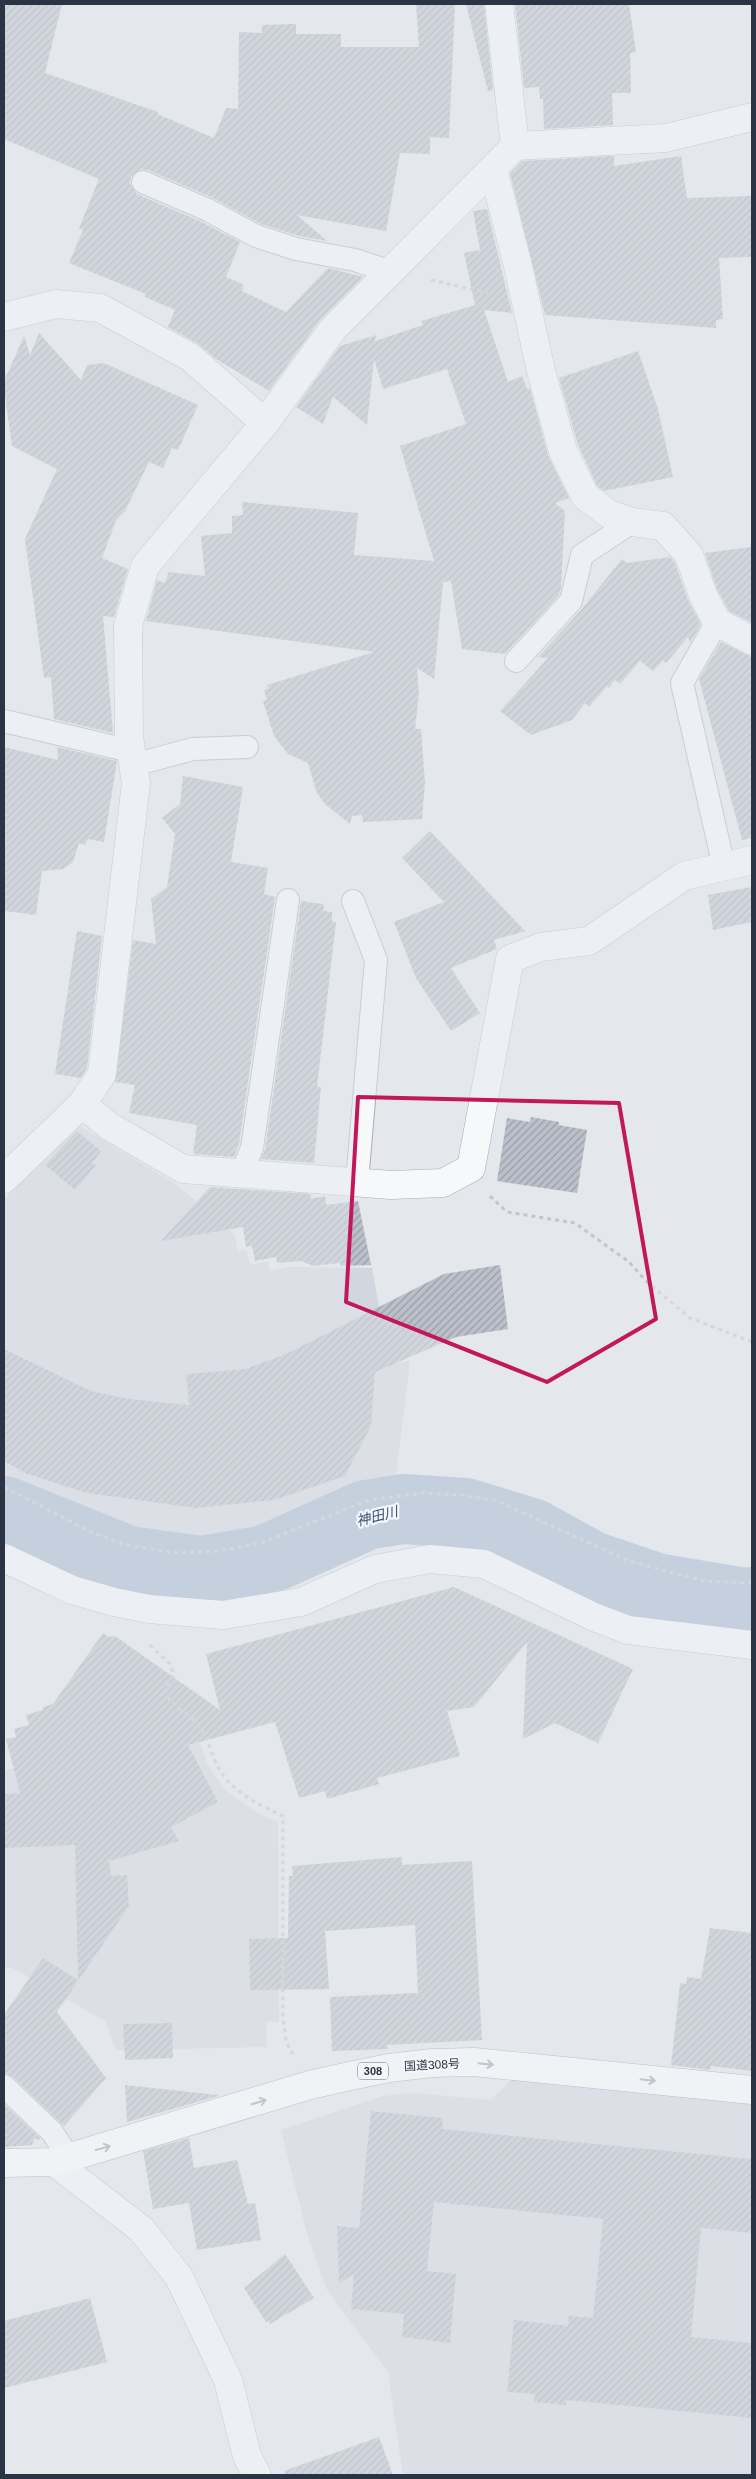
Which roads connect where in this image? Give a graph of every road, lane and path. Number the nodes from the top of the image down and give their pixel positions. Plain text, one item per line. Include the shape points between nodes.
1 (499, 4) edge
2 (752, 117) edge
3 (516, 146) junction
4 (493, 170) junction
5 (143, 182) dead end
6 (391, 272) junction
7 (524, 291) junction
8 (4, 317) edge
9 (265, 423) junction
10 (632, 522) junction
11 (717, 622) junction
12 (752, 641) edge
13 (516, 661) dead end
14 (4, 721) edge
15 (247, 747) dead end
16 (132, 758) junction
17 (752, 860) edge
18 (724, 867) junction
19 (288, 900) dead end
20 (354, 901) dead end
21 (82, 1104) junction
22 (472, 1168) junction
23 (242, 1174) junction
24 (4, 1179) edge
25 (357, 1182) junction
26 (752, 1342) edge
27 (4, 1558) edge
28 (139, 1608) junction
29 (752, 1645) edge
30 (310, 2085) junction
31 (4, 2086) edge
32 (752, 2090) edge
33 (62, 2160) junction
34 (4, 2163) edge
35 (257, 2475) edge

1 - 3 street
2 - 3 street via 666,138
3 - 4 street
4 - 6 street
4 - 7 street
5 - 6 lane via 208,210 256,236
6 - 7 path via 492,294
6 - 9 street via 333,329
7 - 10 street via 563,451 585,496 609,514
8 - 9 street via 56,304 100,308 190,357
9 - 16 street via 145,566 128,626
10 - 11 street via 663,526 689,555 703,595
10 - 13 lane via 582,555 571,601
11 - 12 street
11 - 18 lane via 682,683
14 - 16 lane
15 - 16 lane via 193,749
16 - 21 street via 136,783 102,1074
17 - 18 street
18 - 22 street via 684,876 589,941 542,947 510,959
19 - 23 lane via 252,1148
20 - 25 lane via 376,960
21 - 23 street via 109,1126 183,1169
21 - 24 street
22 - 25 street via 443,1182 392,1185
22 - 26 path via 492,1199 507,1212 575,1224 629,1262 690,1318
23 - 25 street
27 - 28 street via 72,1590
28 - 29 street via 223,1615 301,1602 375,1569 430,1559 484,1564 628,1630
28 - 30 path via 142,1634 170,1664 174,1675 165,1688 167,1698 195,1721 205,1735 218,1768 236,1788 283,1816 283,2017 286,2042
30 -> 32 highway, 国道308号 / 308 via 389,2068 474,2062
33 -> 30 highway, 国道308号 / 308
31 - 33 lane via 52,2132
33 - 34 highway, 国道308号 / 308
33 - 35 street via 141,2229 178,2277 228,2380 247,2456

